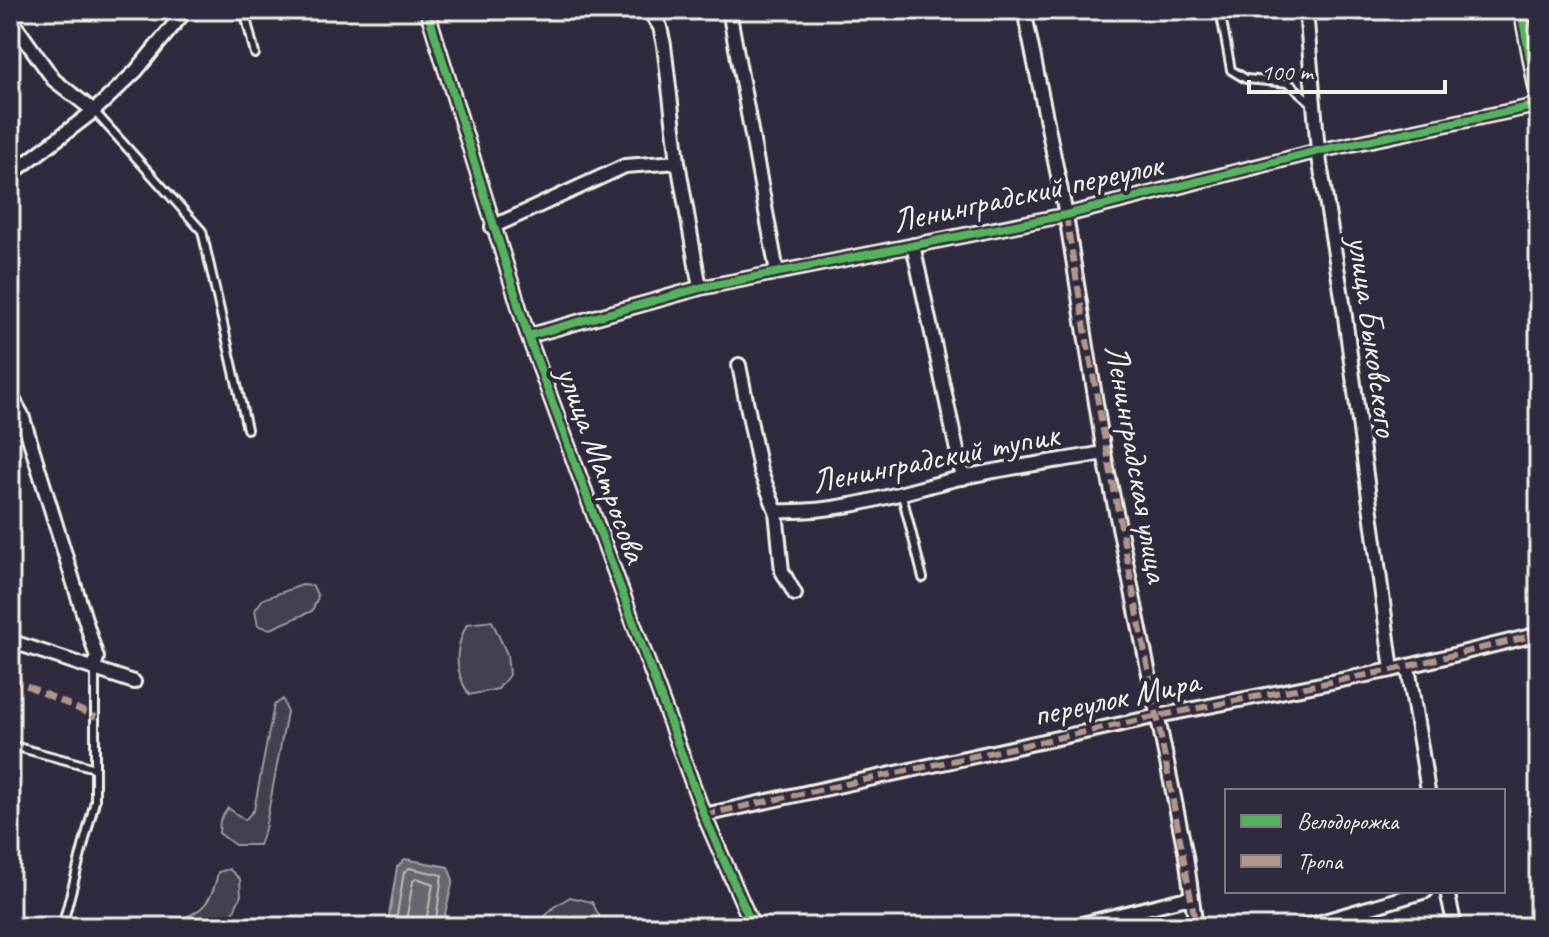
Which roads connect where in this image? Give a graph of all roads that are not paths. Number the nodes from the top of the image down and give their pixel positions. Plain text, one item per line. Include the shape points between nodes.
1 (186, 10) edge
2 (244, 10) edge
3 (427, 10) edge
4 (649, 10) edge
5 (729, 10) edge
6 (1024, 10) edge
7 (1220, 10) edge
8 (1306, 10) edge
9 (1521, 10) edge
10 (10, 18) edge
11 (255, 54) dead end
12 (1539, 105) edge
13 (1316, 106) junction
14 (94, 111) junction
15 (1318, 151) junction
16 (678, 162) junction
17 (10, 175) edge
18 (1066, 215) junction
19 (492, 227) junction
20 (913, 245) junction
21 (777, 272) junction
22 (700, 288) junction
23 (528, 336) junction
24 (739, 365) dead end
25 (10, 394) edge
26 (247, 429) dead end
27 (1104, 453) junction
28 (963, 478) junction
29 (902, 495) junction
30 (776, 511) junction
31 (923, 578) dead end
32 (795, 594) dead end
33 (1539, 634) edge
34 (10, 641) edge
35 (94, 667) junction
36 (1408, 667) junction
37 (1392, 670) junction
38 (134, 682) dead end
39 (1158, 716) junction
40 (10, 745) edge
41 (95, 768) junction
42 (1428, 789) edge
43 (704, 815) junction
44 (1420, 893) edge
45 (1447, 893) edge
46 (1191, 897) junction
47 (1340, 922) edge
48 (62, 927) edge
49 (753, 927) edge
50 (1070, 927) edge
51 (1196, 927) edge
52 (1304, 927) edge
53 (1455, 927) edge

1 - 14 street via 136,71
2 - 11 lane
3 - 19 street, улица Матросова
4 - 16 street via 664,45
5 - 21 street
6 - 18 street, Ленинградская улица
7 - 13 lane via 1231,70 1246,79 1289,83
8 - 13 street, улица Быковского
9 - 12 street
10 - 14 street via 54,80
12 - 15 street, Ленинградский переулок
13 - 15 street, улица Быковского
14 - 17 street
14 - 26 lane via 202,231
15 - 18 street, Ленинградский переулок
15 - 37 street, улица Быковского
16 - 19 street via 625,166
16 - 22 street
18 - 20 street, Ленинградский переулок
18 - 27 street, Ленинградская улица
19 - 23 street, улица Матросова
20 - 21 street, Ленинградский переулок
20 - 28 street
21 - 22 street, Ленинградский переулок
22 - 23 street, Ленинградский переулок
23 - 43 street, улица Матросова
24 - 30 street via 760,470
25 - 35 street via 27,430 97,658
27 - 28 street, Ленинградский тупик
27 - 39 street, Ленинградская улица
28 - 29 street, Ленинградский тупик
29 - 30 street, Ленинградский тупик via 803,513
29 - 31 lane
30 - 32 street via 782,571
33 - 36 street, переулок Мира
34 - 35 street
35 - 38 street
35 - 41 lane
36 - 37 street, переулок Мира
36 - 42 street
37 - 39 street, переулок Мира
39 - 43 street, переулок Мира
39 - 46 street, Ленинградская улица
40 - 41 lane
41 - 48 lane via 93,819
43 - 49 street, улица Матросова
44 - 47 street
45 - 53 street
46 - 50 street
46 - 51 street, Ленинградская улица
47 - 52 street

